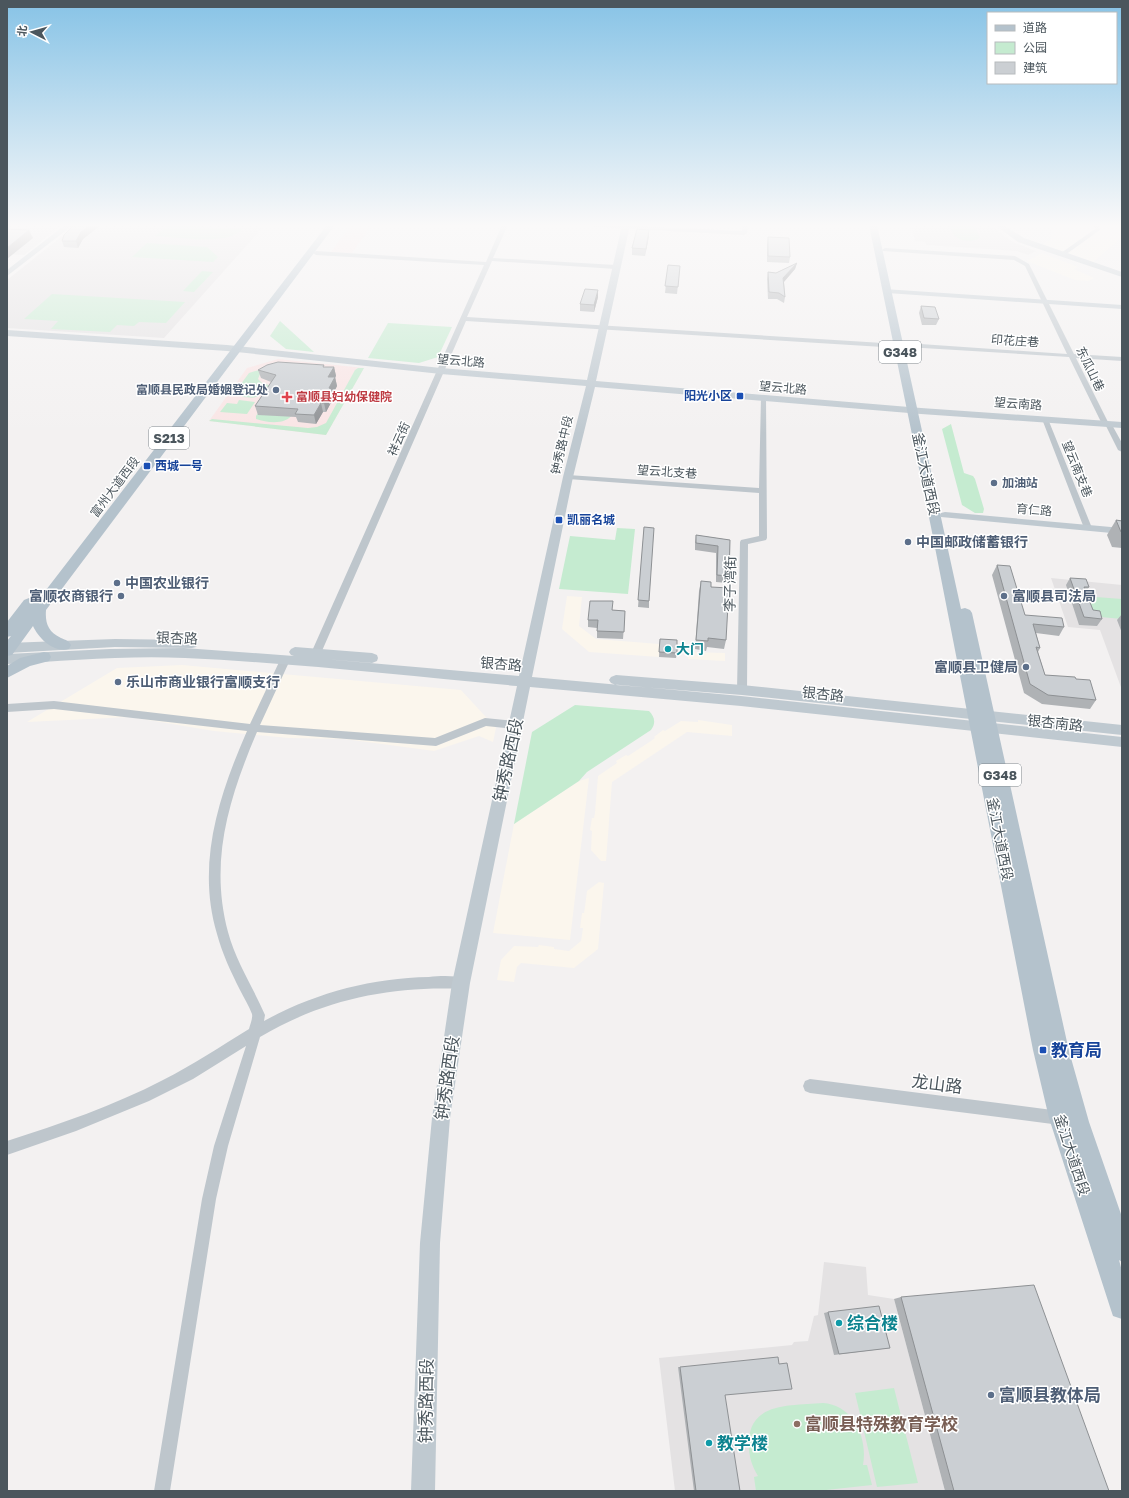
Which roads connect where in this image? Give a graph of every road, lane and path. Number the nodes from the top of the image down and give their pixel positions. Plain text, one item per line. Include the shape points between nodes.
1 (272, 295) edge
2 (275, 295) edge
3 (475, 295) edge
4 (610, 295) edge
5 (891, 295) edge
6 (918, 295) edge
7 (1042, 295) edge
8 (1046, 304) junction
9 (1122, 307) edge
10 (1122, 310) edge
11 (464, 319) junction
12 (603, 328) junction
13 (7, 333) edge
14 (903, 345) junction
15 (232, 349) junction
16 (1072, 356) junction
17 (1122, 359) edge
18 (441, 371) junction
19 (591, 384) junction
20 (763, 398) junction
21 (917, 411) junction
22 (1045, 419) junction
23 (1107, 424) junction
24 (1122, 425) edge
25 (1122, 450) edge
26 (568, 477) junction
27 (764, 491) junction
28 (944, 515) junction
29 (1088, 528) junction
30 (1122, 531) edge
31 (35, 600) junction
32 (7, 620) edge
33 (7, 632) edge
34 (64, 645) junction
35 (7, 652) edge
36 (44, 657) junction
37 (314, 658) junction
38 (285, 660) junction
39 (7, 673) edge
40 (525, 677) junction
41 (742, 690) junction
42 (7, 708) edge
43 (982, 721) junction
44 (515, 725) junction
45 (254, 728) junction
46 (1122, 730) edge
47 (1122, 742) edge
48 (460, 983) junction
49 (255, 1033) junction
50 (810, 1086) dead end
51 (1060, 1118) junction
52 (7, 1148) edge
53 (1122, 1250) edge
54 (1122, 1307) edge
55 (162, 1491) edge
56 (423, 1491) edge

1 - 15 main road, 富州大道西段 / S213
2 - 15 main road, 富州大道西段 / S213
3 - 11 street, 祥云街
4 - 12 street, 钟秀路中段
5 - 14 main road, 釜江大道西段 / G348
6 - 8 street
7 - 8 street, 东瓜山巷
8 - 9 street
8 - 10 street
8 - 16 street, 东瓜山巷
11 - 12 street, 印花庄巷
11 - 18 street, 祥云街
12 - 14 street, 印花庄巷
12 - 19 street, 钟秀路中段
13 - 15 street, 望云北路
14 - 16 street, 印花庄巷
14 - 21 main road, 釜江大道西段 / G348
15 - 18 street, 望云北路
15 - 31 main road, 富州大道西段 / S213
15 - 31 main road, 富州大道西段 / S213
16 - 17 street, 印花庄巷
16 - 23 street, 东瓜山巷
18 - 19 street, 望云北路
18 - 37 street, 祥云街
19 - 20 street, 望云北路
19 - 26 street, 钟秀路中段
20 - 21 street, 望云北路
20 - 27 street, 李子湾街
21 - 22 street, 望云南路
21 - 28 main road, 釜江大道西段 / G348
21 - 43 main road, 釜江大道西段 / G348
22 - 23 street, 望云南路
22 - 29 street, 望云南支巷
23 - 24 street, 望云南路
23 - 25 street, 东瓜山巷
26 - 27 street, 望云北支巷
26 - 40 street, 钟秀路中段
27 - 41 street, 李子湾街 via 763,538 744,542
28 - 29 street, 育仁路
28 - 43 main road, 釜江大道西段 / G348
29 - 30 street, 育仁路
31 - 32 main road
31 - 33 main road, 富州大道西段 / S213
31 - 34 main road via 43,634
31 - 35 main road, 富州大道西段 / S213
34 - 35 street, 银杏路
34 - 37 street, 银杏路 via 150,642
35 - 36 street, 银杏路
36 - 38 street, 银杏路 via 184,653
36 - 39 main road via 25,662
37 - 38 street, 银杏路
37 - 40 street, 银杏路
38 - 45 street
40 - 41 street, 银杏路
40 - 43 street, 银杏路 via 741,701
40 - 44 street, 钟秀路西段
41 - 43 street, 银杏路
42 - 45 street via 54,704
43 - 46 street, 银杏南路
43 - 47 street, 银杏南路
43 - 51 main road, 釜江大道西段 / G348 via 1042,1050
43 - 53 main road, 釜江大道西段 / G348 via 1059,1051 1078,1122
44 - 45 street via 486,722 436,742
44 - 48 street, 钟秀路西段
45 - 49 street via 231,780 220,816 214,853 214,890 222,931 238,975 259,1015
48 - 49 street via 389,984 348,993 282,1018
48 - 56 street, 钟秀路西段 via 440,1118 430,1244
49 - 52 street via 188,1074 109,1112 57,1133
49 - 55 street via 221,1146 209,1199
50 - 51 street, 龙山路
51 - 54 main road, 釜江大道西段 / G348

